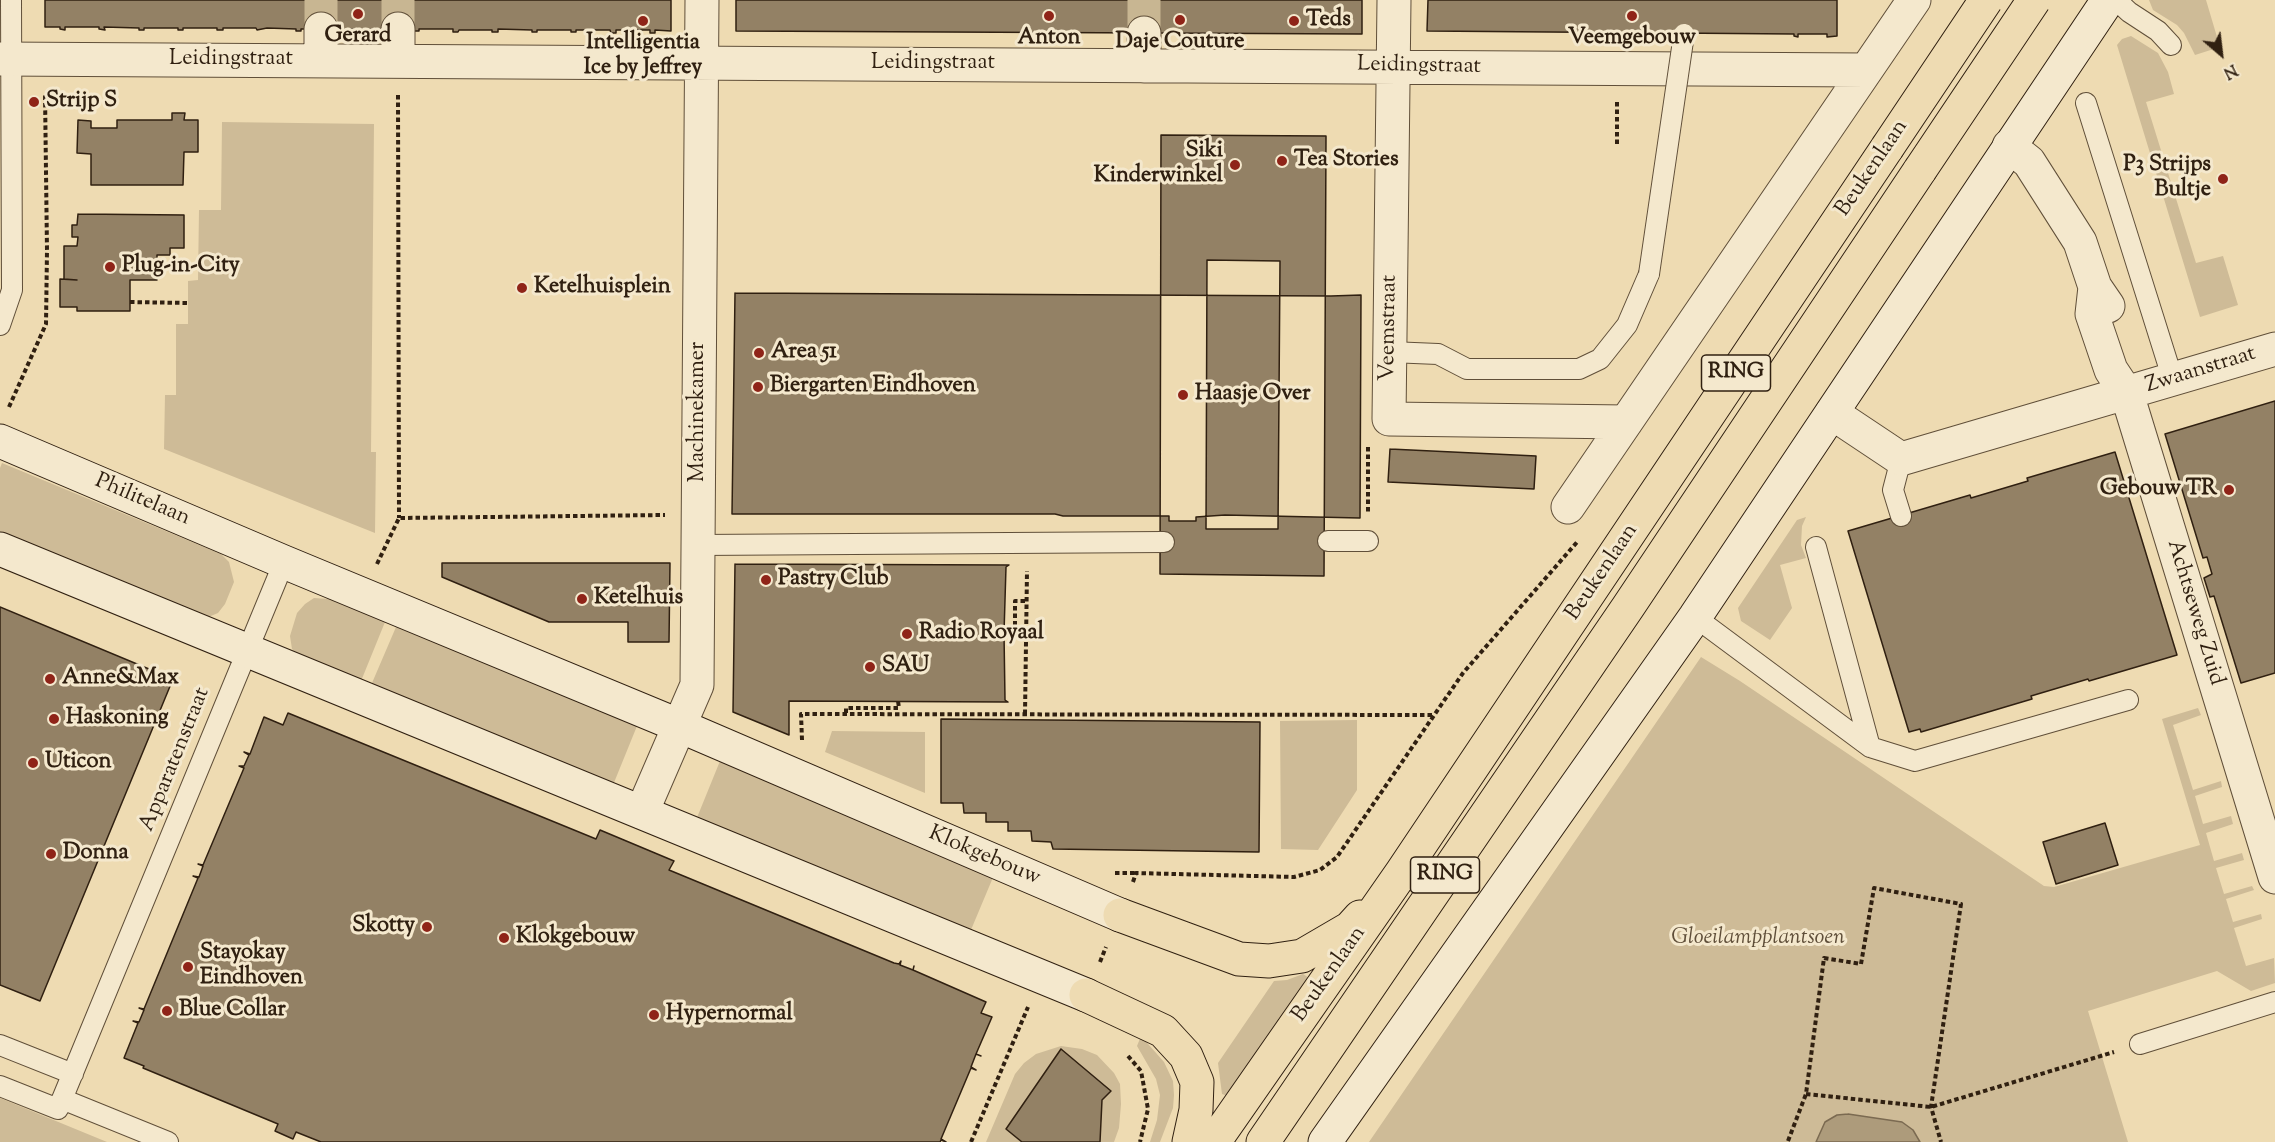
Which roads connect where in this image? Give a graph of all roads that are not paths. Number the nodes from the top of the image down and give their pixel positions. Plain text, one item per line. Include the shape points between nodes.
1 (11, 0) edge
2 (702, 0) edge
3 (1394, 0) edge
4 (1914, 0) edge
5 (1986, 0) edge
6 (2034, 0) edge
7 (2108, 0) edge
8 (2116, 0) edge
9 (398, 29) tunnel mouth
10 (1144, 33) tunnel mouth
11 (1683, 34) dead end
12 (2171, 45) dead end
13 (6, 59) edge
14 (398, 61) junction
15 (701, 63) junction
16 (1144, 66) junction
17 (1393, 67) junction
18 (1866, 70) junction
19 (2086, 103) dead end
20 (2009, 146) junction
21 (0, 325) edge
22 (2275, 349) edge
23 (1390, 352) junction
24 (2173, 380) junction
25 (2127, 394) junction
26 (1832, 413) junction
27 (1626, 422) junction
28 (0, 441) edge
29 (1901, 459) junction
30 (1901, 516) dead end
31 (1576, 521) road end
32 (698, 530) junction
33 (1328, 541) dead end
34 (1368, 541) road end
35 (1164, 542) dead end
36 (1816, 547) dead end
37 (0, 549) edge
38 (284, 562) junction
39 (1695, 617) junction
40 (247, 651) junction
41 (2128, 700) dead end
42 (680, 726) junction
43 (1870, 747) junction
44 (642, 812) junction
45 (2268, 831) edge
46 (1402, 872) junction
47 (2275, 877) edge
48 (1120, 915) joint
49 (1086, 995) joint
50 (2275, 1002) edge
51 (2140, 1044) road end
52 (0, 1045) edge
53 (73, 1074) junction
54 (0, 1086) edge
55 (60, 1104) junction
56 (168, 1142) edge
57 (1189, 1142) edge
58 (1214, 1142) edge
59 (1263, 1142) edge
60 (1325, 1142) edge

1 - 13 lane
2 - 15 street, Machinekamer
3 - 17 street, Veemstraat
4 - 18 street
5 - 46 main road, Beukenlaan / RING, bridge
6 - 59 main road, Beukenlaan / RING, bridge via 1628,607
7 - 20 street
8 - 12 lane
9 - 14 street
10 - 16 street
11 - 23 lane, bridge via 1649,274 1627,325 1600,359 1579,369 1467,369 1438,354
13 - 14 street, Leidingstraat via 321,45
13 - 21 lane via 12,290
14 - 15 street, Leidingstraat
15 - 16 street, Leidingstraat
15 - 32 street, Machinekamer
16 - 17 street, Leidingstraat
17 - 18 street, Leidingstraat
17 - 23 street, Veemstraat
18 - 27 street
19 - 24 lane
20 - 25 street, Achtseweg Zuid via 2029,162 2080,242 2095,287 2092,314 2111,370
20 - 26 street
22 - 24 street, Zwaanstraat
23 - 27 street, Veemstraat via 1389,419
24 - 25 street, Zwaanstraat
25 - 29 street
25 - 45 street, Achtseweg Zuid
26 - 29 street
26 - 39 street
27 - 31 street
28 - 38 street, Philitelaan
29 - 30 lane via 1893,490
32 - 35 lane via 1028,543
32 - 42 street, Machinekamer via 697,685
33 - 34 lane
36 - 43 lane
37 - 40 street
38 - 40 lane, Apparatenstraat
38 - 42 street, Klokgebouw
39 - 43 lane
39 - 60 street
40 - 44 street
40 - 53 lane, Apparatenstraat
41 - 43 lane via 1915,761
42 - 44 street, Machinekamer
42 - 48 street, Klokgebouw
44 - 49 street
45 - 47 street, Achtseweg Zuid
46 - 48 main road via 1350,928 1302,956 1269,961 1239,959
46 - 58 main road, Beukenlaan / RING
49 - 57 main road via 1163,1031 1186,1056 1197,1082
50 - 51 lane
52 - 53 lane
53 - 55 lane, Apparatenstraat
54 - 55 lane
55 - 56 lane

